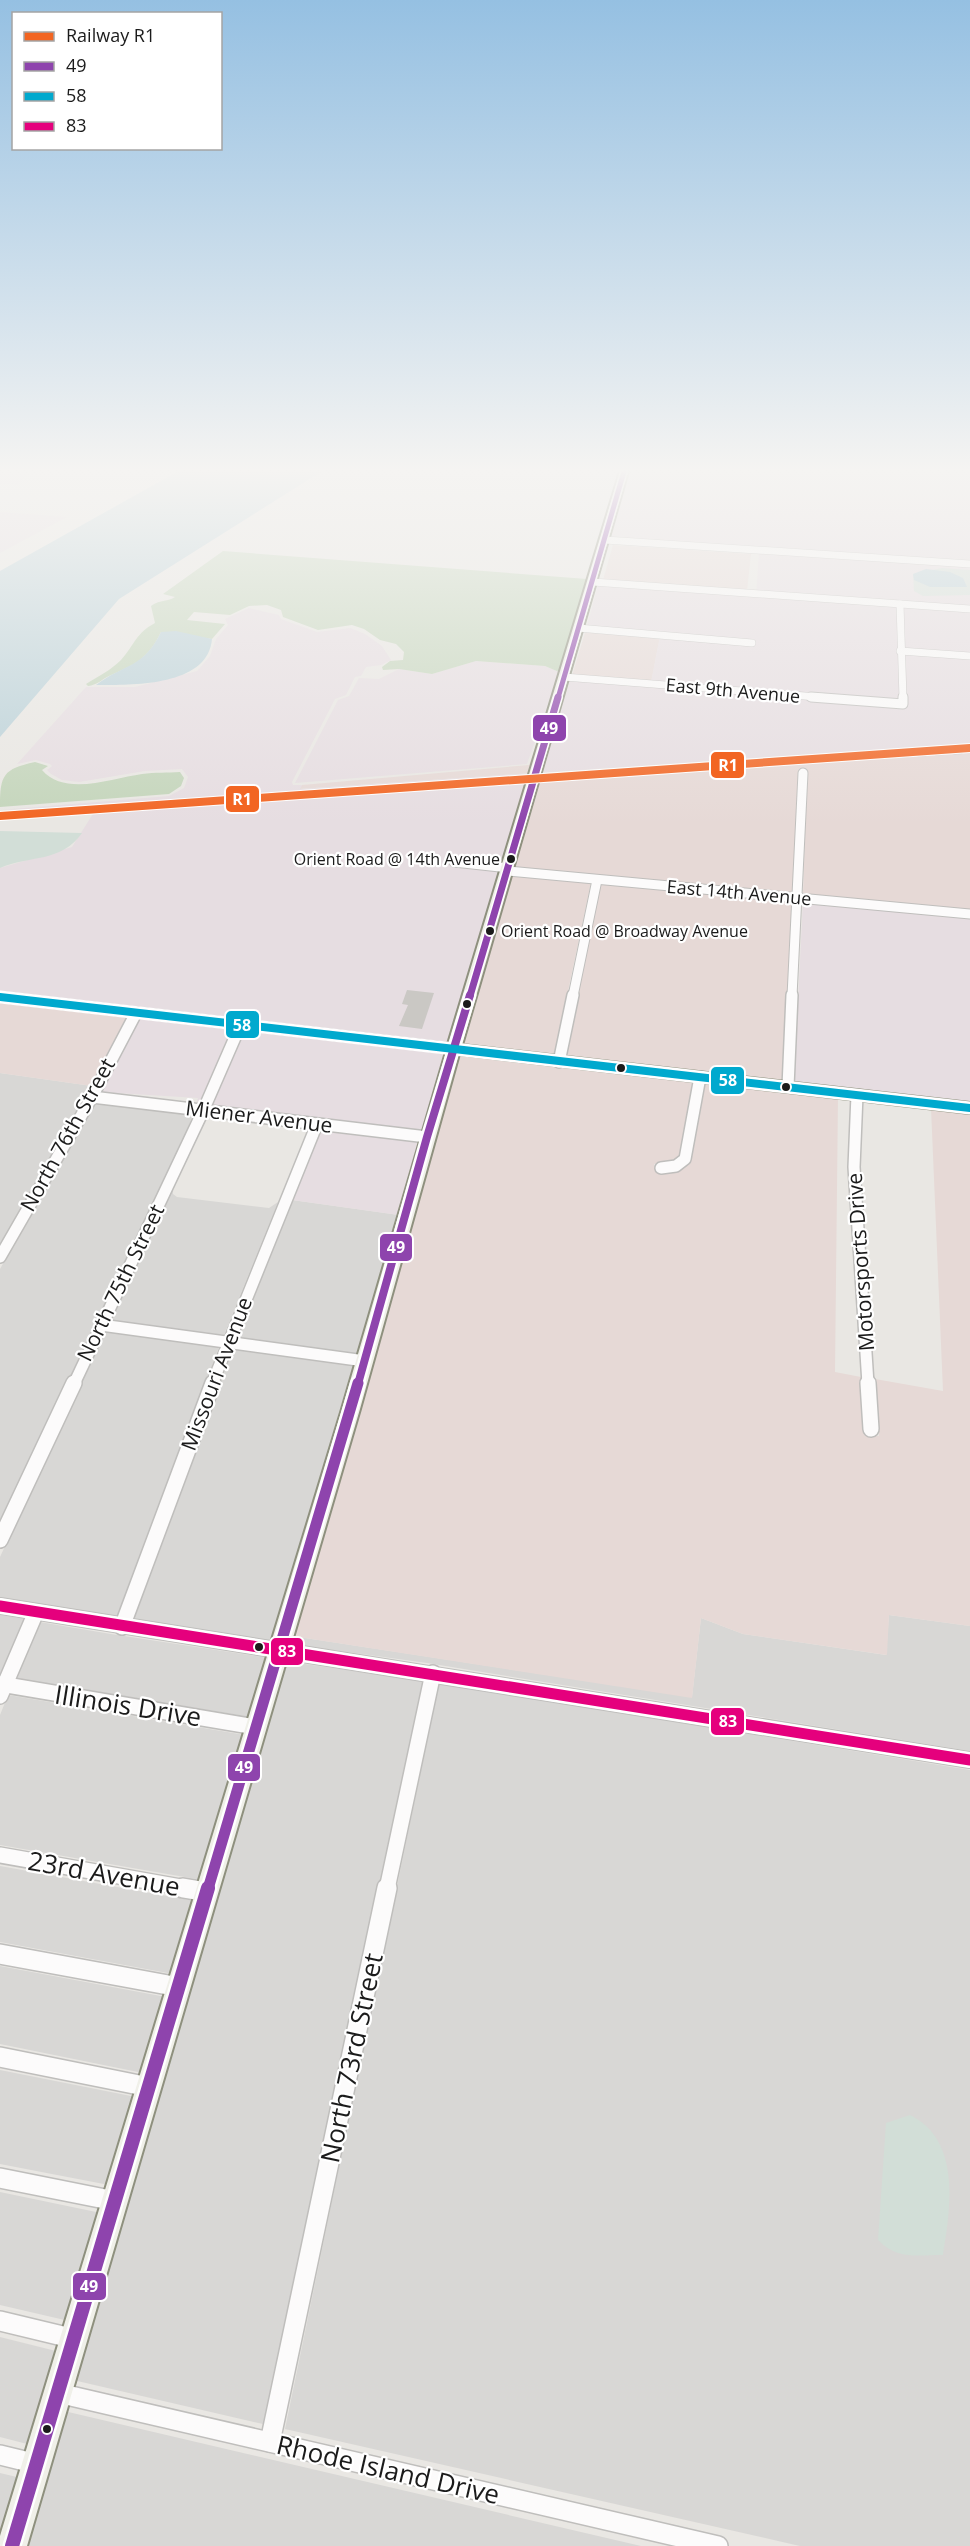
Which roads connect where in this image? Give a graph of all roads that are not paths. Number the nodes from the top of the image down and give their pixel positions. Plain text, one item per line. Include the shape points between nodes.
1 (591, 587) edge
2 (660, 587) edge
3 (900, 604) junction
4 (970, 609) edge
5 (578, 628) junction
6 (752, 643) dead end
7 (900, 651) junction
8 (970, 656) edge
9 (564, 677) junction
10 (803, 772) dead end
11 (454, 862) dead end
12 (509, 870) junction
13 (597, 880) junction
14 (798, 898) junction
15 (970, 914) edge
16 (0, 997) edge
17 (136, 1013) junction
18 (240, 1026) junction
19 (453, 1050) junction
20 (559, 1062) junction
21 (700, 1077) junction
22 (788, 1087) junction
23 (857, 1095) junction
24 (92, 1097) junction
25 (970, 1108) edge
26 (203, 1111) junction
27 (317, 1124) junction
28 (427, 1137) junction
29 (661, 1168) dead end
30 (0, 1257) edge
31 (101, 1324) junction
32 (228, 1342) junction
33 (365, 1361) junction
34 (871, 1429) dead end
35 (0, 1540) edge
36 (0, 1606) edge
37 (36, 1612) junction
38 (122, 1626) junction
39 (279, 1651) junction
40 (433, 1673) junction
41 (2, 1688) edge
42 (256, 1727) junction
43 (970, 1760) edge
44 (0, 1856) edge
45 (207, 1892) junction
46 (0, 1954) edge
47 (179, 1987) junction
48 (0, 2057) edge
49 (149, 2087) junction
50 (0, 2178) edge
51 (115, 2201) junction
52 (0, 2321) edge
53 (75, 2339) junction
54 (58, 2393) junction
55 (270, 2442) junction
56 (0, 2455) edge
57 (37, 2464) junction
58 (12, 2546) edge
59 (718, 2546) edge

1 - 5 street
2 - 3 street
3 - 4 street
3 - 7 street
5 - 6 street
5 - 9 street
7 - 8 street
7 - 9 street, East 9th Avenue via 903,704
9 - 12 street
10 - 14 street
11 - 12 street, East 14th Avenue
12 - 13 street, East 14th Avenue
12 - 19 street
13 - 14 street, East 14th Avenue
13 - 20 street
14 - 15 street, East 14th Avenue
14 - 22 street
16 - 17 street
17 - 18 street
17 - 24 street, North 76th Street
18 - 19 street
18 - 26 street, North 75th Street
19 - 20 street
19 - 28 street
20 - 21 street
21 - 22 street
21 - 29 street via 685,1159 676,1166
22 - 23 street
23 - 25 street
23 - 34 street, Motorsports Drive via 854,1167
24 - 26 street, Miener Avenue
24 - 30 street, North 76th Street
26 - 27 street, Miener Avenue
26 - 31 street, North 75th Street
27 - 28 street, Miener Avenue
27 - 32 street, Missouri Avenue
28 - 33 street
31 - 32 street
31 - 35 street, North 75th Street
32 - 33 street
32 - 38 street, Missouri Avenue
33 - 39 street
36 - 37 street
37 - 38 street
37 - 41 street
38 - 39 street
39 - 40 street
39 - 42 street
40 - 43 street
40 - 55 street, North 73rd Street
41 - 42 street, Illinois Drive
42 - 45 street
44 - 45 street, 23rd Avenue
45 - 47 street
46 - 47 street
47 - 49 street
48 - 49 street
49 - 51 street
50 - 51 street
51 - 53 street
52 - 53 street
53 - 54 street
54 - 55 street, Rhode Island Drive
54 - 57 street
55 - 59 street, Rhode Island Drive
56 - 57 street
57 - 58 street

